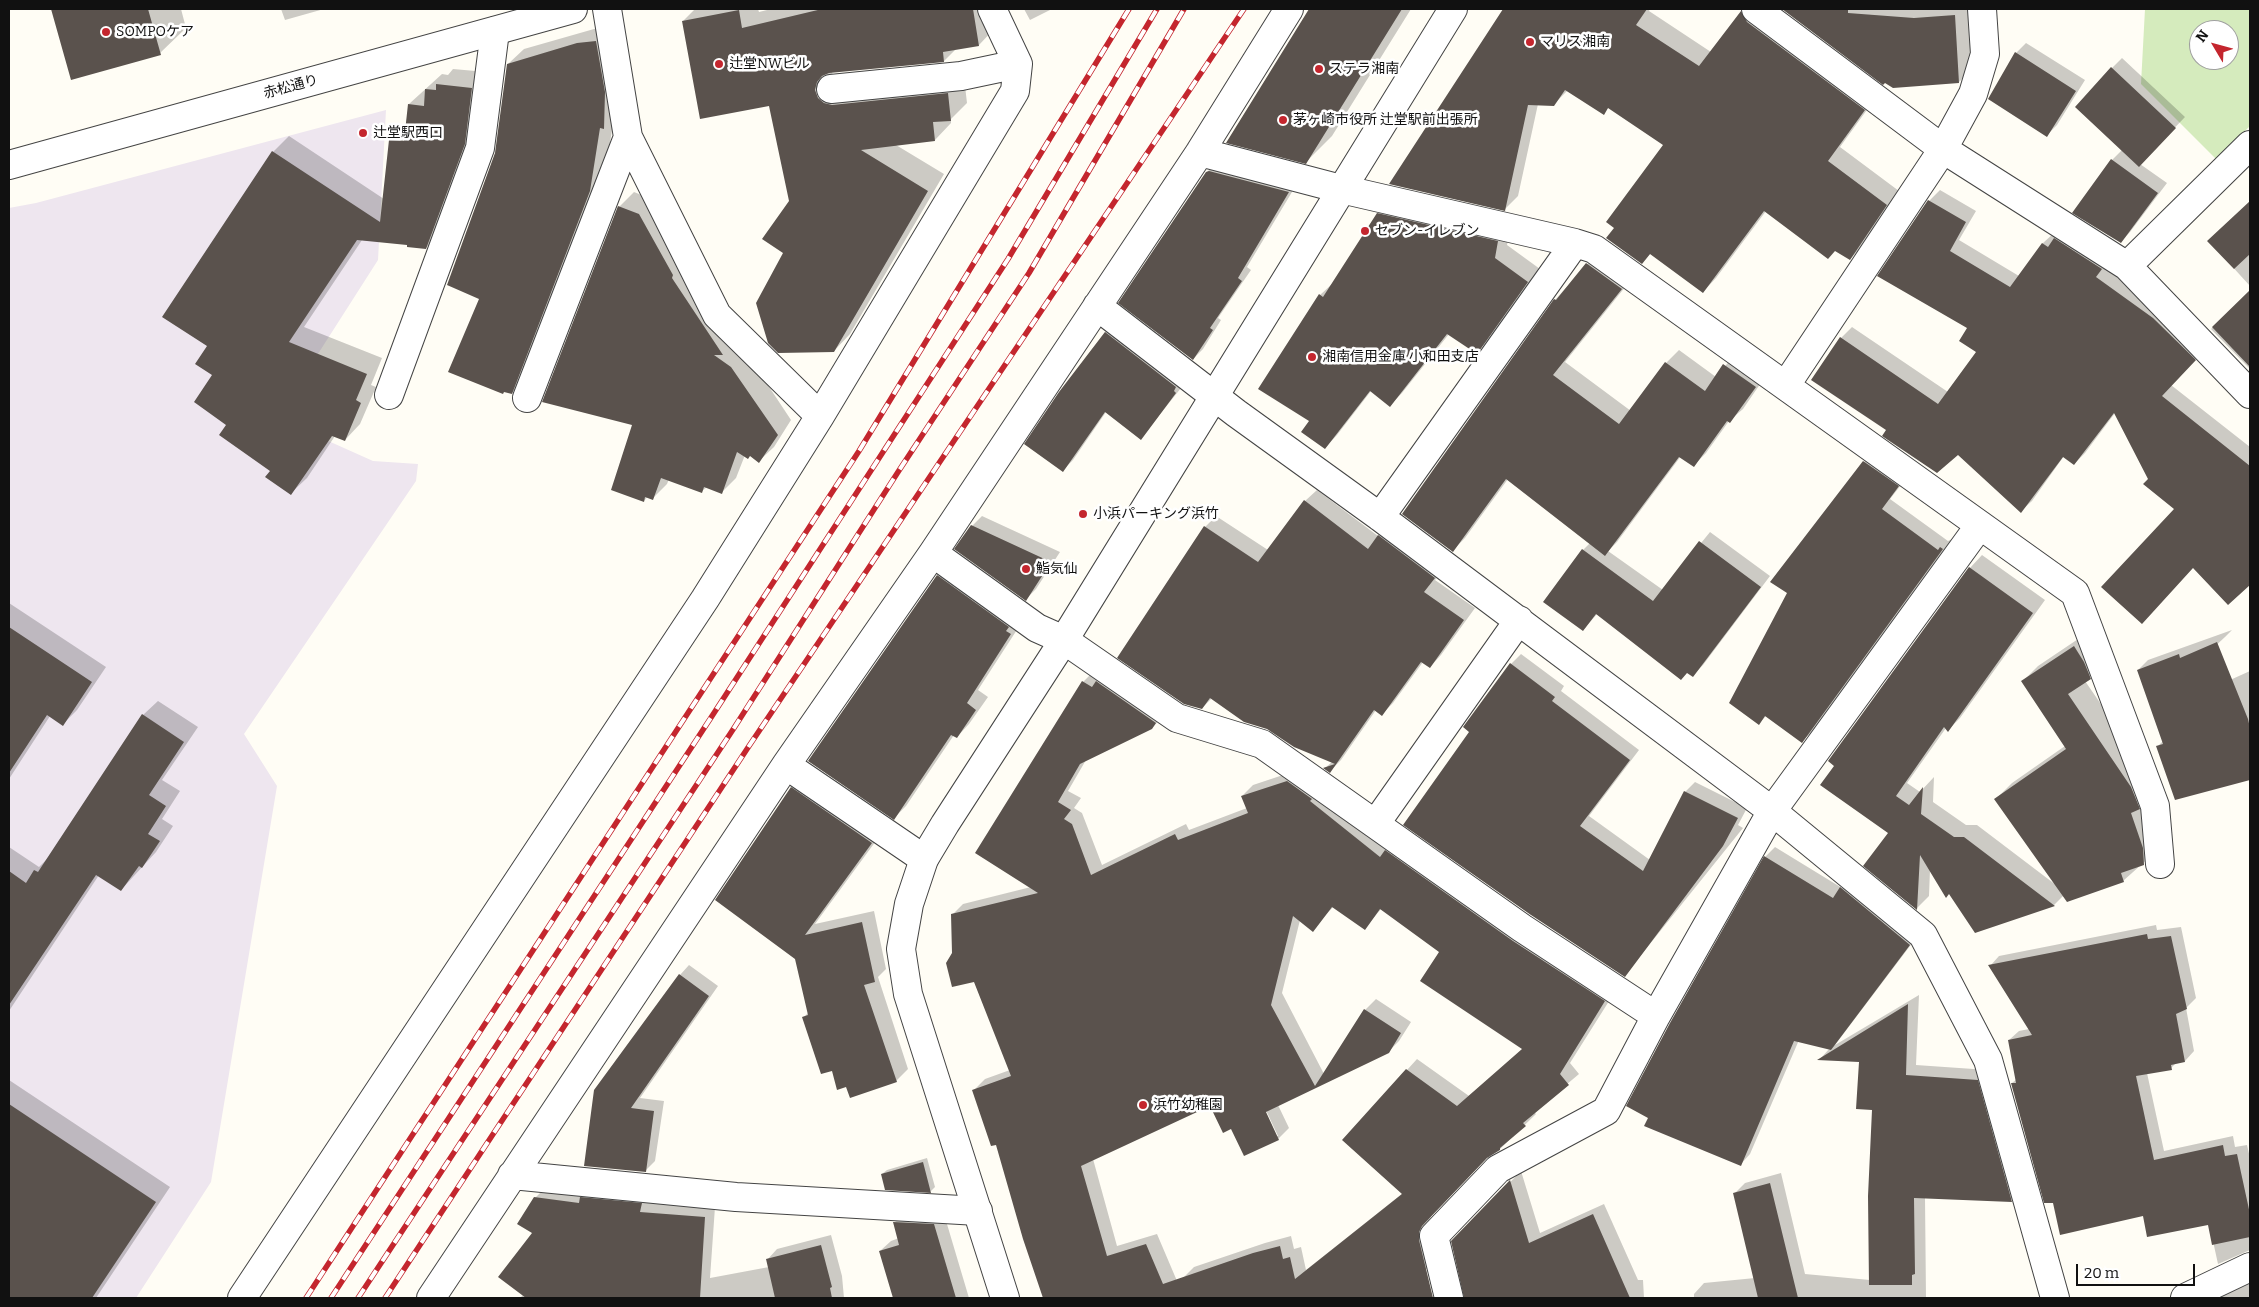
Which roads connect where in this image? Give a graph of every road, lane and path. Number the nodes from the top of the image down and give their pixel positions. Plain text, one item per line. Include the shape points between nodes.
1 (573, 9) edge
2 (607, 9) edge
3 (992, 9) edge
4 (1289, 9) edge
5 (1453, 9) edge
6 (1756, 9) edge
7 (1982, 9) edge
8 (495, 31) junction
9 (1018, 64) junction
10 (831, 88) dead end
11 (628, 137) junction
12 (2250, 145) edge
13 (1944, 149) junction
14 (1200, 152) junction
15 (9, 165) edge
16 (1341, 189) junction
17 (1575, 243) junction
18 (2128, 266) junction
19 (1097, 306) junction
20 (1786, 385) junction
21 (2250, 394) edge
22 (389, 395) dead end
23 (1214, 396) junction
24 (527, 398) dead end
25 (820, 416) junction
26 (1380, 517) junction
27 (1980, 525) junction
28 (934, 553) junction
29 (1519, 620) junction
30 (1064, 640) junction
31 (786, 765) junction
32 (1772, 810) junction
33 (1376, 823) junction
34 (924, 859) junction
35 (2160, 864) dead end
36 (1656, 1016) junction
37 (512, 1175) junction
38 (978, 1211) junction
39 (2250, 1267) edge
40 (242, 1298) edge
41 (431, 1298) edge
42 (1004, 1298) edge
43 (1449, 1298) edge
44 (2055, 1298) edge
45 (2185, 1298) edge

1 - 8 street, 赤松通り
2 - 11 street
3 - 9 street
4 - 14 street
5 - 16 street
6 - 13 street
7 - 13 street via 1985,54 1973,94
8 - 15 street, 赤松通り
8 - 22 street via 480,148
9 - 10 street via 961,76
9 - 25 street via 1016,91
11 - 24 street
11 - 25 street via 717,315
12 - 18 street
13 - 18 street
13 - 20 street
14 - 16 street
14 - 19 street
16 - 17 street
16 - 23 street
17 - 20 street via 1594,249
17 - 26 street
18 - 21 street
19 - 23 street
19 - 28 street
20 - 27 street
23 - 26 street
23 - 30 street
25 - 40 street via 705,599
26 - 29 street
27 - 32 street
27 - 35 street via 2075,593 2155,806
28 - 30 street via 1036,628
28 - 31 street
29 - 32 street
29 - 33 street
30 - 33 street via 1177,718 1262,744
30 - 34 street
31 - 34 street
31 - 37 street
32 - 36 street
32 - 44 street via 1923,935 1988,1060
33 - 36 street via 1522,928
34 - 38 street via 909,904 901,949 908,994
36 - 43 street via 1606,1111 1498,1169 1434,1236
37 - 38 street via 736,1197
37 - 41 street
38 - 42 street
39 - 45 street

